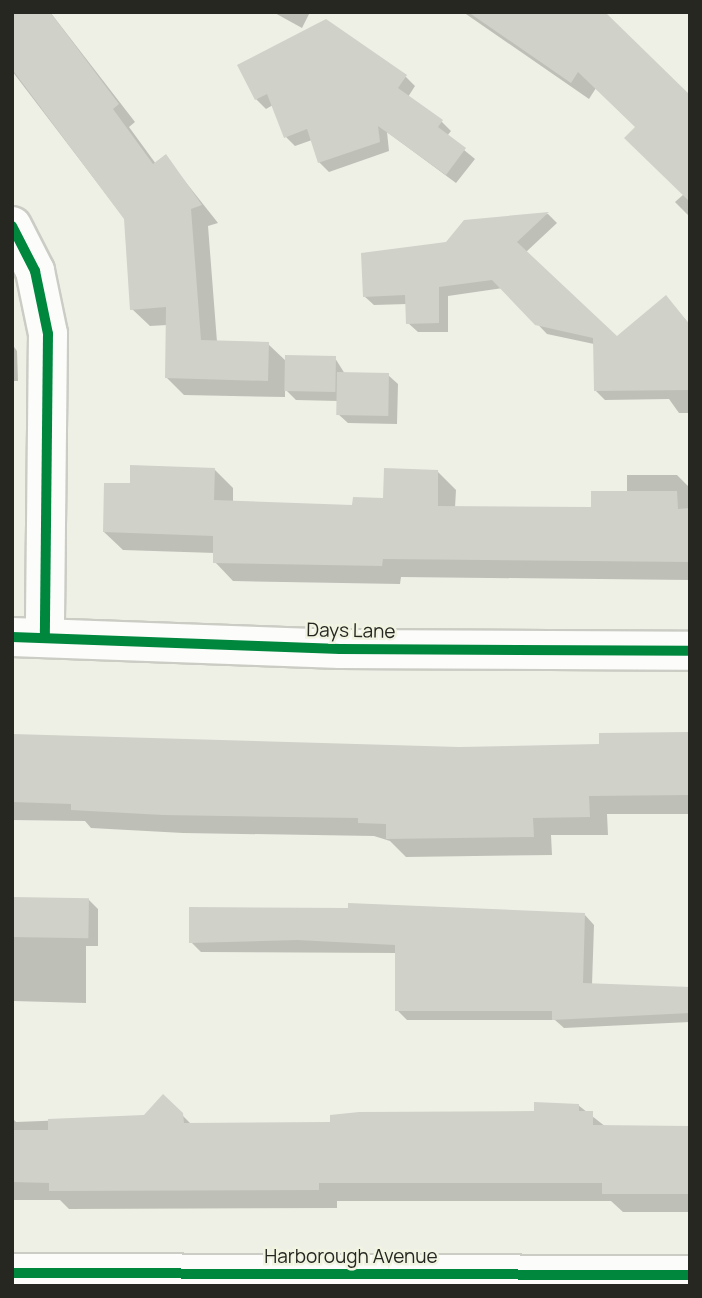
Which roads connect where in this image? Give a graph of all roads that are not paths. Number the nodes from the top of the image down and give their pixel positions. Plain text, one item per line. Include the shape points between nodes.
1 (12, 226) edge
2 (29, 638) edge
3 (690, 651) edge
4 (12, 1273) edge
5 (690, 1275) edge

1 - 2 street via 35,271 48,334
2 - 3 street, Days Lane via 340,649
4 - 5 street, Harborough Avenue

